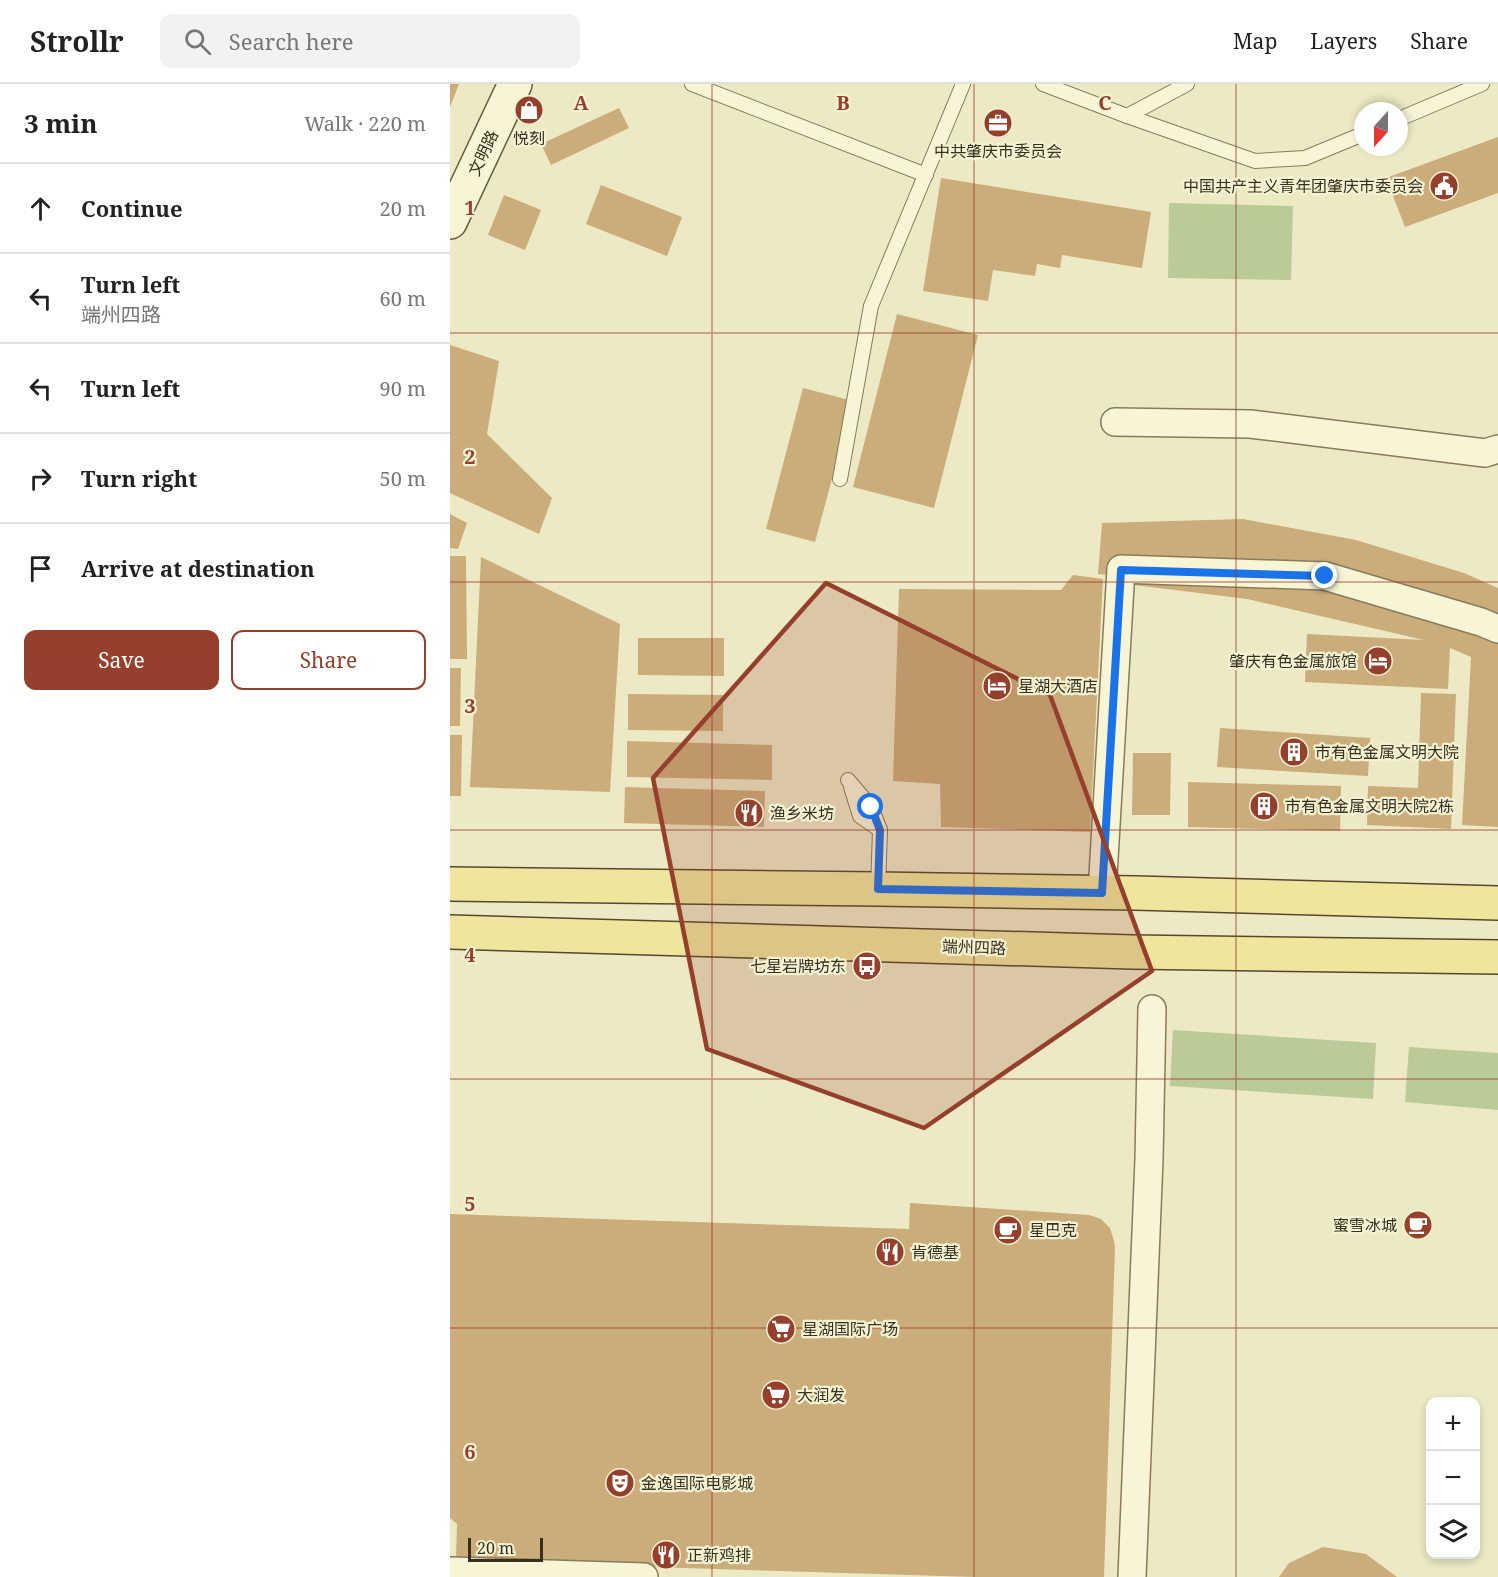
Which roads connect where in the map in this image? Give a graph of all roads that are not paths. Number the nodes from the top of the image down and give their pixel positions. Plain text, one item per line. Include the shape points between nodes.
1 (515, 84) edge
2 (692, 84) edge
3 (963, 84) edge
4 (1043, 84) edge
5 (1187, 84) edge
6 (1482, 84) edge
7 (1408, 115) edge
8 (1127, 117) junction
9 (1354, 138) edge
10 (926, 175) junction
11 (450, 222) edge
12 (1115, 422) dead end
13 (1498, 450) edge
14 (840, 479) dead end
15 (1498, 629) edge
16 (880, 830) dead end
17 (450, 884) edge
18 (878, 889) junction
19 (1102, 893) junction
20 (1498, 903) edge
21 (450, 932) edge
22 (1498, 957) edge
23 (1152, 1009) dead end
24 (450, 1571) edge
25 (644, 1577) edge
26 (1132, 1577) edge

1 - 11 street, 文明路
2 - 10 lane
3 - 10 lane
4 - 8 lane
5 - 8 lane
6 - 7 lane
8 - 9 lane via 1255,162 1305,158
10 - 14 lane via 872,306
12 - 13 street via 1250,424 1485,453
15 - 19 street via 1325,576 1121,570
16 - 18 lane
17 - 18 main road
18 - 19 main road
19 - 20 main road
21 - 22 main road, 端州四路 via 1132,952
23 - 26 street
24 - 25 street

